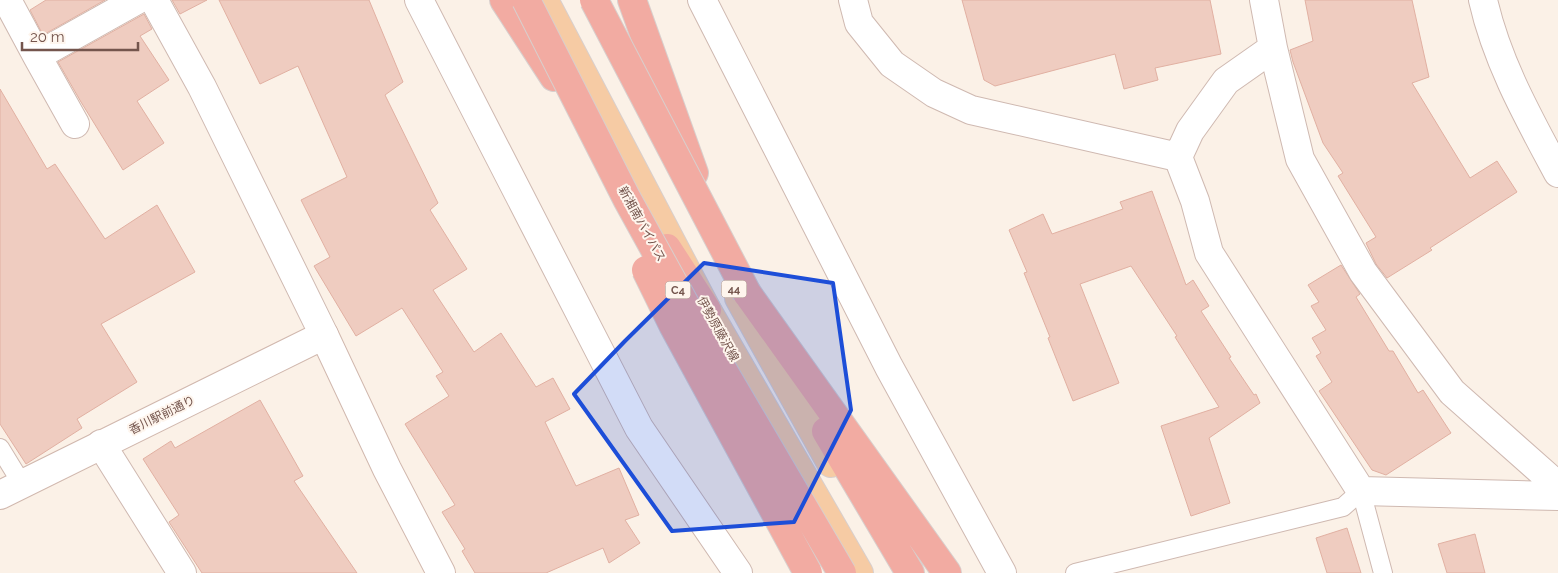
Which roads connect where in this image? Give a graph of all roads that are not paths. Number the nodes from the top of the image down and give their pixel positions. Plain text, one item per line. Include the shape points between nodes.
1 (7, 0) edge
2 (136, 0) edge
3 (154, 0) edge
4 (418, 0) edge
5 (504, 0) edge
6 (582, 0) edge
7 (594, 0) edge
8 (632, 0) edge
9 (702, 0) edge
10 (853, 0) edge
11 (1264, 0) edge
12 (1482, 0) edge
13 (534, 4) edge
14 (1273, 48) junction
15 (37, 56) junction
16 (75, 124) dead end
17 (1178, 157) junction
18 (1558, 172) edge
19 (743, 296) junction
20 (707, 310) junction
21 (324, 335) junction
22 (101, 444) junction
23 (0, 448) edge
24 (1558, 486) edge
25 (11, 489) edge
26 (1361, 491) junction
27 (1558, 496) edge
28 (182, 573) edge
29 (441, 573) edge
30 (738, 573) edge
31 (808, 573) edge
32 (842, 573) edge
33 (859, 573) edge
34 (895, 573) edge
35 (910, 573) edge
36 (947, 573) edge
37 (1002, 573) edge
38 (1075, 573) edge
39 (1383, 573) edge

1 - 15 street
2 - 15 street
3 - 21 street via 202,86
4 - 30 street via 639,428
5 - 20 highway
6 - 19 main road, 44
7 - 19 highway, bridge
8 - 19 highway
9 - 37 street via 889,367
10 - 17 street via 859,23 892,64 934,93 971,110
11 - 14 street
12 - 18 street via 1490,29 1521,104
13 - 20 main road, 伊勢原藤沢線 / 44
13 - 31 highway, C4, bridge via 584,144 674,325
13 - 32 highway, 新湘南バイパス / C4, bridge via 632,207
14 - 17 street via 1226,81 1190,131
14 - 24 street via 1300,159 1363,272 1452,392
15 - 16 street
17 - 26 street via 1195,201 1209,253
19 - 34 main road, 44 via 824,451
19 - 35 highway
19 - 36 highway
20 - 33 main road, 伊勢原藤沢線 / 44
21 - 22 street, 香川駅前通り
21 - 29 street via 387,469
22 - 25 street, 香川駅前通り
22 - 28 street
23 - 25 lane
26 - 27 street
26 - 38 lane via 1343,507
26 - 39 lane

